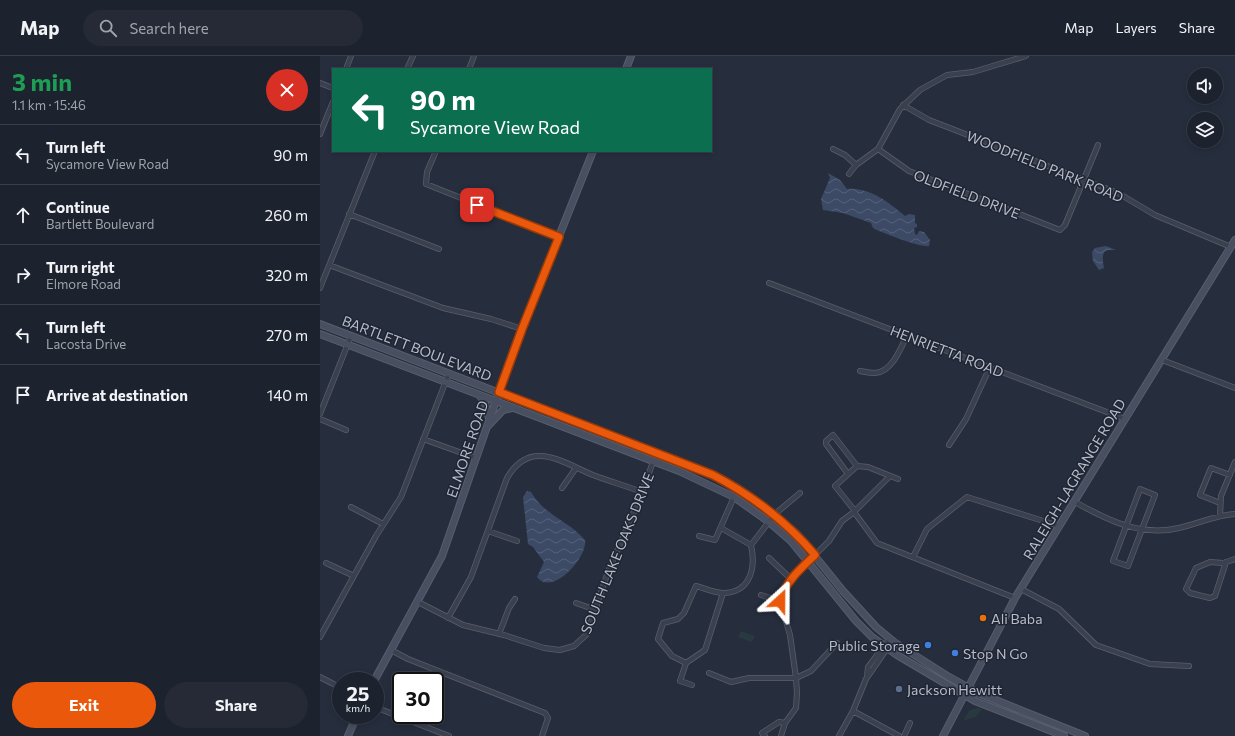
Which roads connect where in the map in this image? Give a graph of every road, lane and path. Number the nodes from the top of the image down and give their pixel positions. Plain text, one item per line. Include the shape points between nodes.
1 (351, 56) edge
2 (413, 56) edge
3 (474, 56) edge
4 (631, 56) edge
5 (1026, 56) edge
6 (346, 68) edge
7 (408, 68) edge
8 (469, 68) edge
9 (626, 68) edge
10 (320, 82) edge
11 (332, 88) edge
12 (332, 104) edge
13 (903, 104) junction
14 (320, 134) edge
15 (1098, 145) dead end
16 (833, 149) dead end
17 (878, 149) junction
18 (375, 152) edge
19 (436, 152) edge
20 (593, 152) edge
21 (856, 165) junction
22 (849, 174) dead end
23 (1084, 179) junction
24 (349, 214) junction
25 (559, 237) junction
26 (1235, 240) edge
27 (1231, 246) junction
28 (439, 249) dead end
29 (329, 266) junction
30 (769, 283) dead end
31 (320, 288) edge
32 (320, 324) edge
33 (522, 329) junction
34 (320, 334) edge
35 (906, 335) junction
36 (351, 336) junction
37 (347, 344) junction
38 (1162, 360) junction
39 (990, 367) junction
40 (860, 371) dead end
41 (449, 373) junction
42 (446, 382) junction
43 (1235, 388) edge
44 (499, 392) junction
45 (479, 394) junction
46 (496, 401) junction
47 (514, 408) junction
48 (320, 413) edge
49 (490, 418) junction
50 (320, 419) edge
51 (1125, 419) junction
52 (486, 428) junction
53 (590, 428) junction
54 (346, 430) dead end
55 (587, 436) junction
56 (423, 439) junction
57 (949, 445) dead end
58 (476, 458) junction
59 (653, 462) junction
60 (1235, 462) edge
61 (857, 466) junction
62 (576, 468) junction
63 (848, 474) junction
64 (713, 475) junction
65 (1230, 475) junction
66 (889, 477) junction
67 (898, 479) dead end
68 (709, 484) junction
69 (562, 488) dead end
70 (642, 492) junction
71 (800, 492) dead end
72 (734, 497) junction
73 (1074, 502) junction
74 (1220, 503) junction
75 (350, 507) dead end
76 (854, 512) junction
77 (1235, 514) edge
78 (1220, 516) junction
79 (772, 518) junction
80 (383, 524) junction
81 (1127, 525) junction
82 (1059, 526) junction
83 (720, 528) junction
84 (1142, 530) junction
85 (488, 532) junction
86 (699, 536) dead end
87 (517, 541) dead end
88 (751, 544) junction
89 (913, 557) junction
90 (769, 558) dead end
91 (811, 559) junction
92 (1235, 559) edge
93 (1226, 562) junction
94 (326, 564) dead end
95 (354, 576) junction
96 (790, 579) junction
97 (1021, 589) junction
98 (723, 593) junction
99 (761, 595) dead end
100 (1015, 598) junction
101 (515, 599) dead end
102 (780, 601) junction
103 (418, 602) junction
104 (576, 603) dead end
105 (596, 610) junction
106 (448, 618) junction
107 (499, 634) junction
108 (320, 635) edge
109 (891, 639) junction
110 (838, 643) dead end
111 (886, 646) junction
112 (391, 650) junction
113 (911, 652) junction
114 (906, 660) junction
115 (686, 662) junction
116 (1190, 666) dead end
117 (937, 669) junction
118 (379, 672) edge
119 (709, 672) dead end
120 (933, 676) junction
121 (320, 677) edge
122 (796, 678) junction
123 (332, 683) edge
124 (692, 685) dead end
125 (969, 688) junction
126 (965, 695) junction
127 (384, 711) edge
128 (853, 712) junction
129 (910, 723) dead end
130 (353, 724) edge
131 (785, 724) junction
132 (348, 736) edge
133 (449, 736) edge
134 (542, 736) edge
135 (765, 736) edge
136 (781, 736) edge
137 (839, 736) edge
138 (899, 736) edge
139 (904, 736) edge
140 (944, 736) edge
141 (1064, 736) edge
142 (1085, 736) edge

1 - 6 street
2 - 7 street
3 - 8 street
4 - 9 main road
5 - 13 street via 973,72 938,78
10 - 11 street
12 - 14 street
13 - 17 street
13 - 23 street, WOODFIELD PARK ROAD via 929,120
15 - 23 street
16 - 21 street
17 - 21 street
17 - 23 street, OLDFIELD DRIVE via 909,171 1054,228 1062,229
18 - 24 street
19 - 25 street via 427,172 426,183 433,188
20 - 25 main road, ELMORE ROAD
21 - 22 street
23 - 27 street, WOODFIELD PARK ROAD via 1121,194 1161,218
24 - 28 street
24 - 29 street
25 - 33 main road, ELMORE ROAD
26 - 27 main road, RALEIGH-LAGRANGE ROAD
27 - 38 main road, RALEIGH-LAGRANGE ROAD
29 - 31 street
29 - 33 street via 436,306
30 - 35 street, HENRIETTA ROAD
32 - 36 main road, BARTLETT BOULEVARD
33 - 44 main road, ELMORE ROAD
34 - 37 main road, BARTLETT BOULEVARD
35 - 39 street, HENRIETTA ROAD
35 - 40 street via 899,351 884,370 875,373
36 - 37 street
36 - 41 main road, BARTLETT BOULEVARD
37 - 42 main road, BARTLETT BOULEVARD
37 - 48 street
38 - 43 street
38 - 51 main road, RALEIGH-LAGRANGE ROAD
39 - 51 street, HENRIETTA ROAD
39 - 57 street via 966,419
41 - 42 street
41 - 44 main road, BARTLETT BOULEVARD
42 - 45 main road, BARTLETT BOULEVARD
42 - 56 street
44 - 46 main road, ELMORE ROAD
44 - 53 main road, BARTLETT BOULEVARD
45 - 46 main road, BARTLETT BOULEVARD
45 - 49 main road
46 - 47 main road, BARTLETT BOULEVARD
46 - 49 main road, ELMORE ROAD
47 - 52 main road via 503,410
47 - 55 main road, BARTLETT BOULEVARD
49 - 52 main road, ELMORE ROAD
50 - 54 street
51 - 73 main road, RALEIGH-LAGRANGE ROAD
52 - 58 main road, ELMORE ROAD
53 - 55 main road
53 - 64 main road, BARTLETT BOULEVARD
55 - 59 main road, BARTLETT BOULEVARD
56 - 58 street
56 - 80 street via 400,497
58 - 103 main road, ELMORE ROAD via 445,549
59 - 68 main road, BARTLETT BOULEVARD
59 - 70 street, SOUTH LAKE OAKS DRIVE
60 - 65 street
61 - 63 street
61 - 63 street via 833,435 826,441
61 - 66 street via 868,467
62 - 69 street
62 - 70 street
62 - 85 street via 547,456 534,456 524,460 507,478
63 - 76 street via 835,486
64 - 68 main road
64 - 79 main road, BARTLETT BOULEVARD via 734,486
65 - 74 street
65 - 74 street via 1210,468 1200,495
66 - 67 street
66 - 76 street
68 - 72 main road, BARTLETT BOULEVARD
70 - 105 street, SOUTH LAKE OAKS DRIVE via 612,562
71 - 79 street
72 - 79 main road, BARTLETT BOULEVARD
72 - 83 street
73 - 81 street via 1104,518
73 - 82 main road, RALEIGH-LAGRANGE ROAD
74 - 78 street
75 - 80 street
76 - 89 street via 877,543
76 - 91 street via 842,521 829,541
77 - 78 street
78 - 84 street via 1167,531
79 - 88 street
79 - 91 main road via 791,541
79 - 91 main road via 796,534
80 - 95 street
81 - 84 street
81 - 84 street via 1140,490 1155,495
81 - 84 street via 1114,561 1128,566
82 - 89 street via 967,497 927,529
82 - 97 main road, RALEIGH-LAGRANGE ROAD
83 - 86 street via 715,540
83 - 88 street
85 - 87 street
85 - 106 street via 471,577
88 - 98 street via 754,557 746,585
89 - 100 street
90 - 96 street
91 - 96 street
91 - 109 main road via 876,627
91 - 111 main road via 856,621 872,637
92 - 93 street
93 - 93 street via 1210,562 1196,568 1186,589 1190,593 1210,598 1214,596
94 - 95 street
95 - 108 street
96 - 102 street
97 - 100 main road, RALEIGH-LAGRANGE ROAD
97 - 116 street via 1059,609 1096,644 1150,664
98 - 115 street via 705,650
98 - 115 street via 696,586 684,613 678,619 663,623 658,638 672,656
99 - 102 street
100 - 125 main road, RALEIGH-LAGRANGE ROAD
101 - 107 street
102 - 122 street via 790,635
103 - 106 street
103 - 112 main road, ELMORE ROAD
104 - 105 street
105 - 107 street, SOUTH LAKE OAKS DRIVE via 587,634 579,643 567,649 553,650
106 - 107 street
109 - 111 street
109 - 113 main road
110 - 122 street via 810,671
111 - 114 main road
111 - 128 street via 868,668
112 - 118 main road, ELMORE ROAD
112 - 134 street via 544,712 548,716
113 - 114 main road
113 - 117 main road
114 - 120 main road
115 - 124 street via 680,681
117 - 120 main road
117 - 125 main road
119 - 122 street via 731,682 749,678
120 - 126 main road
121 - 123 street
122 - 131 street via 796,708
125 - 126 main road, RALEIGH-LAGRANGE ROAD
125 - 142 main road
126 - 140 main road, RALEIGH-LAGRANGE ROAD
126 - 141 main road
127 - 133 street
128 - 137 street
128 - 138 street
129 - 139 street
130 - 132 main road
131 - 135 street via 779,722 762,733
131 - 136 street

